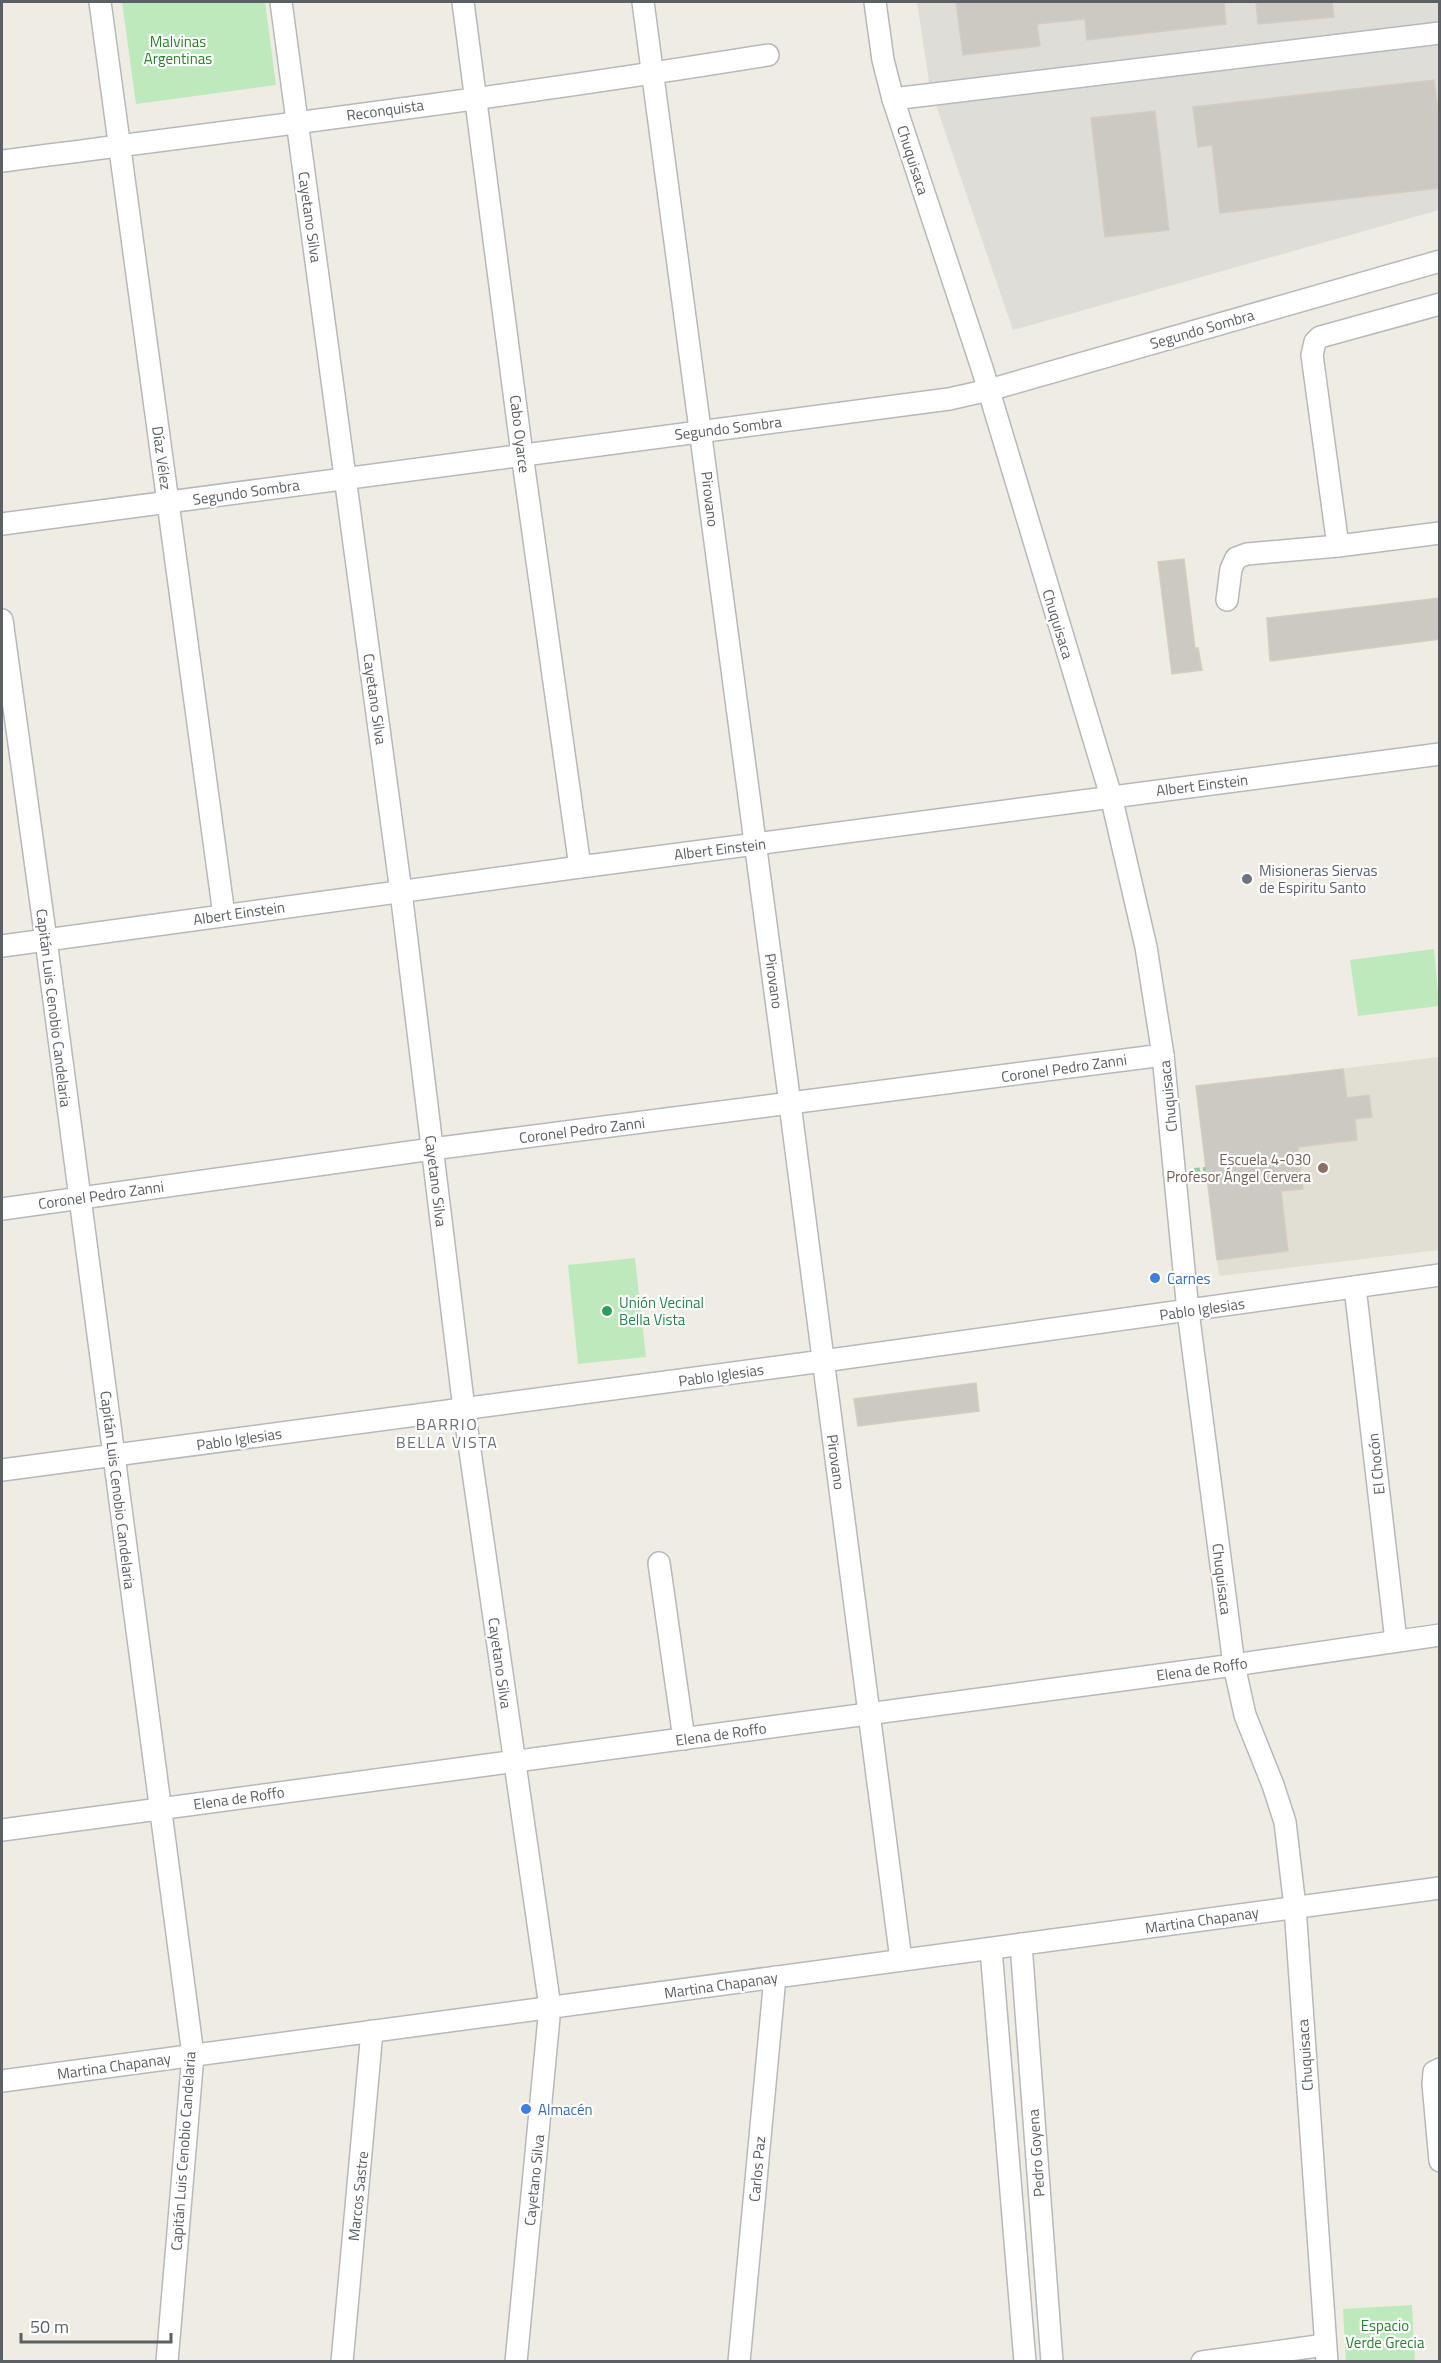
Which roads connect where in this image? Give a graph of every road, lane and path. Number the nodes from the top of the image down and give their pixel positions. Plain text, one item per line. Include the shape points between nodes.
1 (100, 2) edge
2 (281, 2) edge
3 (463, 2) edge
4 (643, 2) edge
5 (875, 2) edge
6 (1440, 33) edge
7 (768, 55) dead end
8 (652, 74) junction
9 (477, 98) junction
10 (893, 99) junction
11 (298, 123) junction
12 (120, 146) junction
13 (2, 161) edge
14 (1440, 261) edge
15 (1440, 304) edge
16 (988, 390) junction
17 (701, 431) junction
18 (522, 454) junction
19 (346, 478) junction
20 (168, 502) junction
21 (2, 524) edge
22 (1440, 533) edge
23 (1338, 546) junction
24 (1227, 600) dead end
25 (2, 620) edge
26 (10, 735) edge
27 (1440, 754) edge
28 (1111, 796) junction
29 (755, 844) junction
30 (580, 867) junction
31 (401, 892) junction
32 (224, 915) junction
33 (46, 940) junction
34 (2, 946) edge
35 (1163, 1055) junction
36 (790, 1104) junction
37 (432, 1149) junction
38 (79, 1198) junction
39 (2, 1209) edge
40 (1440, 1275) edge
41 (1355, 1287) junction
42 (1188, 1311) junction
43 (823, 1361) junction
44 (464, 1408) junction
45 (114, 1455) junction
46 (2, 1470) edge
47 (659, 1563) dead end
48 (1440, 1635) edge
49 (1396, 1641) junction
50 (1234, 1665) junction
51 (869, 1714) junction
52 (684, 1739) junction
53 (514, 1761) junction
54 (159, 1809) junction
55 (2, 1830) edge
56 (1440, 1888) edge
57 (1295, 1907) junction
58 (1021, 1944) junction
59 (991, 1949) junction
60 (901, 1960) junction
61 (775, 1977) junction
62 (550, 2007) junction
63 (372, 2031) junction
64 (193, 2055) junction
65 (1440, 2069) edge
66 (2, 2081) edge
67 (1440, 2161) edge
68 (1326, 2353) edge
69 (167, 2361) edge
70 (342, 2361) edge
71 (516, 2361) edge
72 (739, 2361) edge
73 (1025, 2361) edge
74 (1052, 2361) edge
75 (1202, 2361) edge

1 - 12 street, Díaz Vélez
2 - 11 street, Cayetano Silva
3 - 9 street, Cabo Oyarce
4 - 8 street, Pirovano
5 - 10 street, Chuquisaca
6 - 10 street
7 - 8 street, Reconquista
8 - 9 street, Reconquista
8 - 17 street, Pirovano
9 - 11 street, Reconquista
9 - 18 street, Cabo Oyarce
10 - 16 street, Chuquisaca
11 - 12 street, Reconquista
11 - 19 street, Cayetano Silva
12 - 13 street, Reconquista
12 - 20 street, Díaz Vélez
14 - 16 street, Segundo Sombra
15 - 23 street via 1320,337 1315,342 1312,355
16 - 17 street, Segundo Sombra via 950,399
16 - 28 street, Chuquisaca
17 - 18 street, Segundo Sombra
17 - 29 street, Pirovano
18 - 19 street, Segundo Sombra
18 - 30 street, Cabo Oyarce
19 - 20 street, Segundo Sombra
19 - 31 street, Cayetano Silva
20 - 21 street, Segundo Sombra
20 - 32 street, Díaz Vélez
22 - 23 street
23 - 24 street via 1236,558
25 - 26 street, Capitán Luis Cenobio Candelaria
26 - 33 street, Capitán Luis Cenobio Candelaria
27 - 28 street, Albert Einstein
28 - 29 street, Albert Einstein
28 - 35 street, Chuquisaca via 1146,947
29 - 30 street, Albert Einstein
29 - 36 street, Pirovano
30 - 31 street, Albert Einstein
31 - 32 street, Albert Einstein
31 - 37 street, Cayetano Silva
32 - 33 street, Albert Einstein
33 - 34 street, Albert Einstein
33 - 38 street, Capitán Luis Cenobio Candelaria
35 - 36 street, Coronel Pedro Zanni
35 - 42 street, Chuquisaca
36 - 37 street, Coronel Pedro Zanni
36 - 43 street, Pirovano
37 - 38 street, Coronel Pedro Zanni
37 - 44 street, Cayetano Silva
38 - 39 street, Coronel Pedro Zanni
38 - 45 street, Capitán Luis Cenobio Candelaria
40 - 41 street, Pablo Iglesias
41 - 42 street, Pablo Iglesias
41 - 49 street, El Chocón
42 - 43 street, Pablo Iglesias
42 - 50 street, Chuquisaca
43 - 44 street, Pablo Iglesias
43 - 51 street, Pirovano
44 - 45 street, Pablo Iglesias
44 - 53 street, Cayetano Silva
45 - 46 street, Pablo Iglesias
45 - 54 street, Capitán Luis Cenobio Candelaria
47 - 52 street
48 - 49 street, Elena de Roffo
49 - 50 street, Elena de Roffo
50 - 51 street, Elena de Roffo
50 - 57 street, Chuquisaca via 1248,1724 1281,1808
51 - 52 street, Elena de Roffo
51 - 60 street, Pirovano
52 - 53 street, Elena de Roffo
53 - 54 street, Elena de Roffo
53 - 62 street, Cayetano Silva
54 - 55 street, Elena de Roffo
54 - 64 street, Capitán Luis Cenobio Candelaria
56 - 57 street, Martina Chapanay
57 - 58 street, Martina Chapanay
57 - 68 street, Chuquisaca
58 - 59 street, Martina Chapanay
58 - 74 street, Pedro Goyena
59 - 60 street, Martina Chapanay
59 - 73 street, Pedro Goyena
60 - 61 street, Martina Chapanay
61 - 62 street, Martina Chapanay
61 - 72 street, Carlos Paz
62 - 63 street, Martina Chapanay
62 - 71 street, Cayetano Silva
63 - 64 street, Martina Chapanay
63 - 70 street, Marcos Sastre
64 - 66 street, Martina Chapanay
64 - 69 street, Capitán Luis Cenobio Candelaria
65 - 67 street via 1434,2072 1433,2084
68 - 75 street

